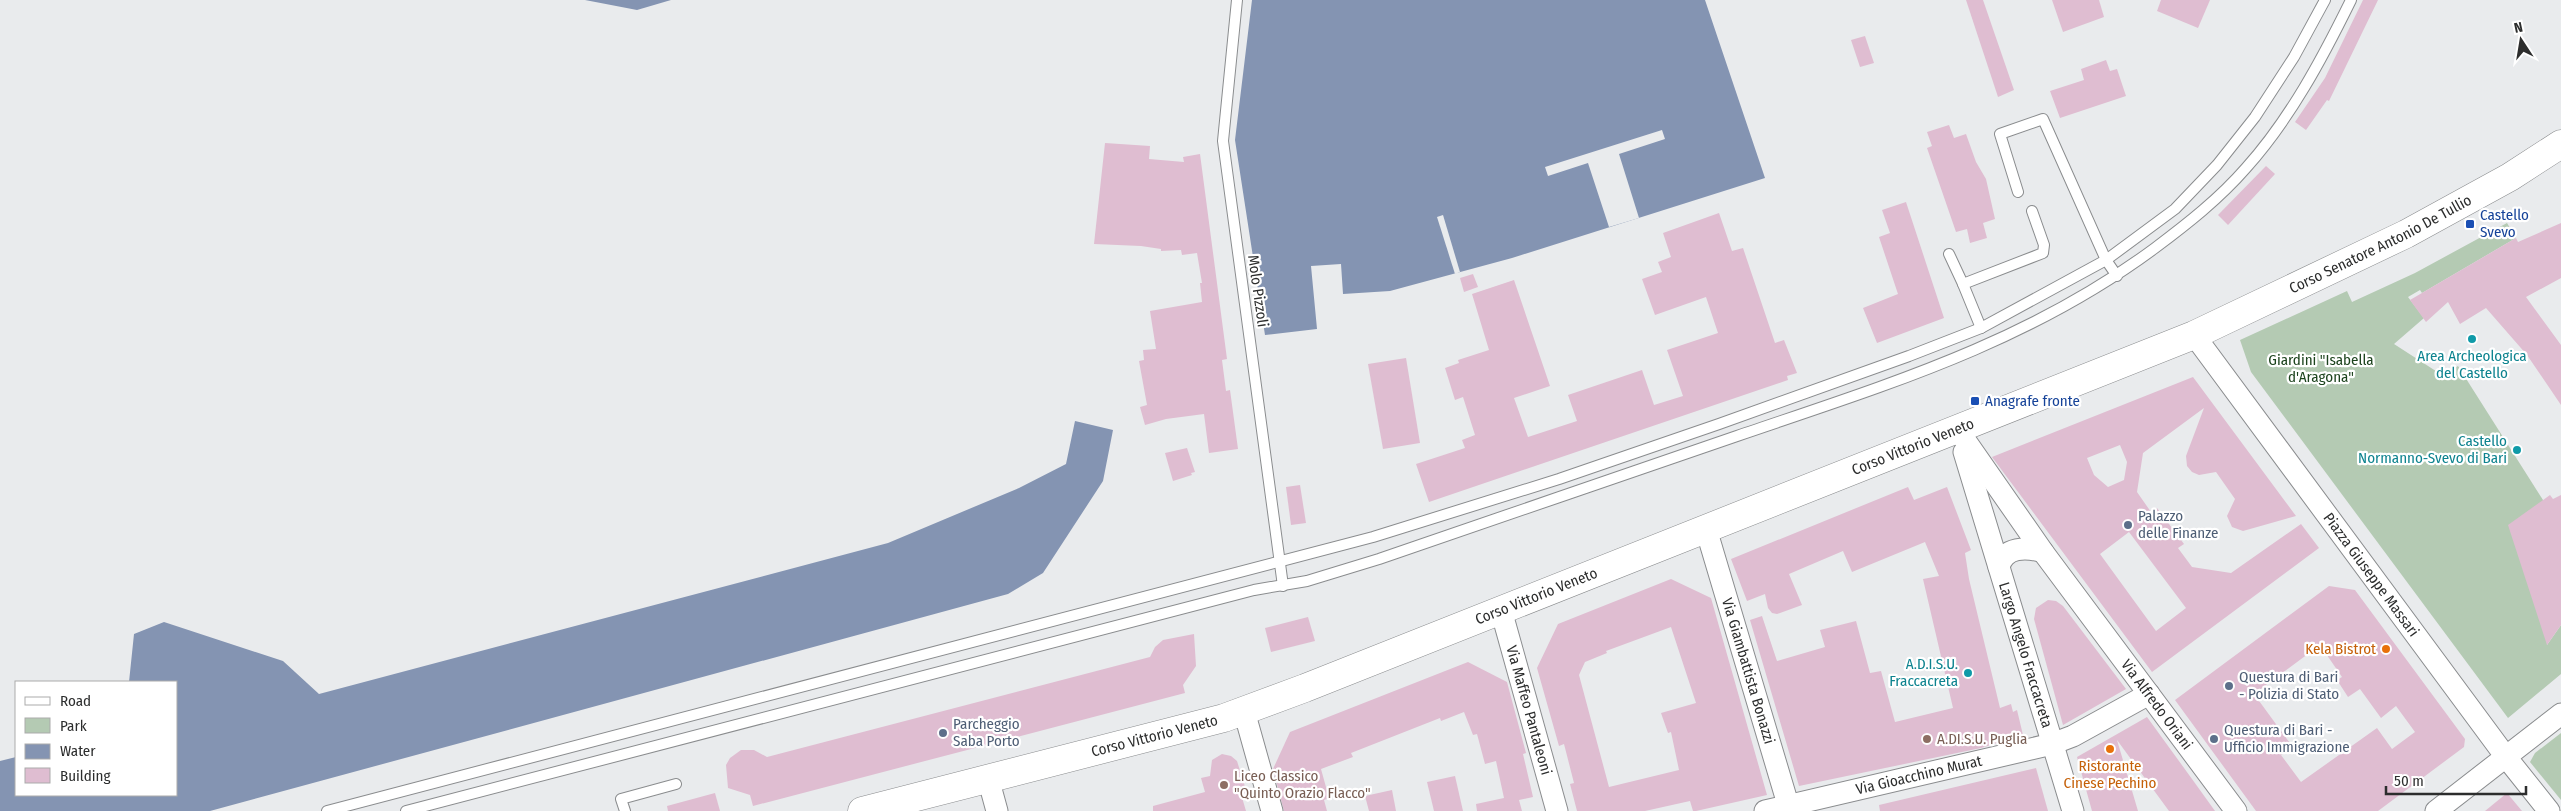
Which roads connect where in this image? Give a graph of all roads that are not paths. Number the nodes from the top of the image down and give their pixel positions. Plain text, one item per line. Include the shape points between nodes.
1 (1237, 0) edge
2 (2325, 0) edge
3 (2351, 0) edge
4 (2561, 144) edge
5 (2018, 192) dead end
6 (2032, 211) dead end
7 (1949, 254) dead end
8 (2106, 260) junction
9 (2117, 276) junction
10 (1963, 284) junction
11 (1980, 328) junction
12 (2194, 335) junction
13 (1958, 430) junction
14 (1706, 529) junction
15 (2043, 552) junction
16 (1280, 564) junction
17 (1999, 567) junction
18 (1282, 586) junction
19 (1501, 610) junction
20 (2149, 694) junction
21 (1244, 711) junction
22 (2561, 714) edge
23 (2052, 744) junction
24 (2506, 757) junction
25 (988, 778) junction
26 (676, 784) dead end
27 (1789, 808) edge
28 (327, 811) edge
29 (406, 811) edge
30 (625, 811) edge
31 (862, 811) edge
32 (997, 811) edge
33 (1272, 811) edge
34 (1558, 811) edge
35 (1765, 811) edge
36 (2072, 811) edge
37 (2236, 811) edge
38 (2436, 811) edge
39 (2549, 811) edge

1 - 16 lane, Molo Pizzoli via 1223,140
2 - 8 lane via 2294,57 2216,165 2174,208
3 - 9 lane via 2292,107 2247,167 2203,211
4 - 12 main road, Corso Senatore Antonio De Tullio via 2510,177 2406,234
5 - 8 lane via 2000,134 2043,119
6 - 10 lane via 2044,244 2043,253
7 - 10 lane
8 - 9 lane
8 - 11 lane
9 - 18 lane via 2007,336 1878,388 1379,559
10 - 11 lane
11 - 16 lane via 1559,479
12 - 13 main road, Corso Vittorio Veneto
12 - 24 street, Piazza Giuseppe Massari
13 - 14 main road, Corso Vittorio Veneto
13 - 15 street
13 - 17 street, Largo Angelo Fraccacreta
14 - 19 main road, Corso Vittorio Veneto
14 - 27 street, Via Giambattista Bonazzi
15 - 17 street, Largo Angelo Fraccacreta via 2030,548 2016,550 2006,554
15 - 20 street, Via Alfredo Oriani
16 - 18 lane, Molo Pizzoli
16 - 28 lane
17 - 23 street, Largo Angelo Fraccacreta
18 - 29 lane via 1254,590
19 - 21 main road, Corso Vittorio Veneto
19 - 34 street, Via Maffeo Pantaleoni
20 - 23 street, Via Gioacchino Murat via 2073,736
20 - 37 street, Via Alfredo Oriani
21 - 25 main road, Corso Vittorio Veneto
21 - 33 street
22 - 24 street
23 - 27 street, Via Gioacchino Murat
23 - 36 street, Largo Angelo Fraccacreta
24 - 38 street
24 - 39 street, Piazza Giuseppe Massari
25 - 31 main road, Corso Vittorio Veneto
25 - 32 street
26 - 30 lane via 621,798
27 - 35 street, Via Gioacchino Murat

